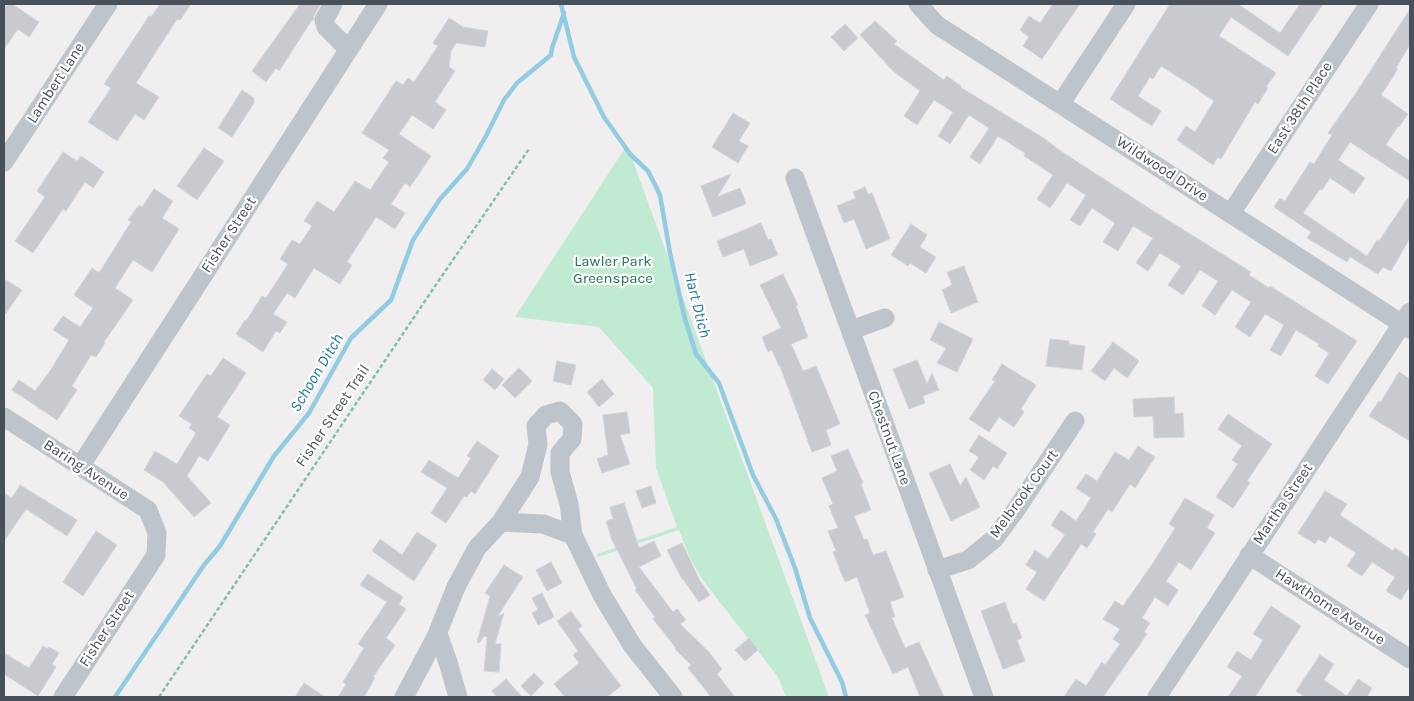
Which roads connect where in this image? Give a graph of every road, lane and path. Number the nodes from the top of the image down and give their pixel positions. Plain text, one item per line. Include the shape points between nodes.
1 (108, 4) edge
2 (333, 4) edge
3 (378, 4) edge
4 (918, 4) edge
5 (1126, 4) edge
6 (1368, 4) edge
7 (348, 49) junction
8 (1060, 103) junction
9 (529, 150) dead end
10 (4, 162) edge
11 (795, 178) dead end
12 (1231, 213) junction
13 (885, 318) dead end
14 (1408, 322) edge
15 (851, 330) junction
16 (4, 417) edge
17 (1075, 421) dead end
18 (80, 466) junction
19 (501, 522) junction
20 (157, 533) joint
21 (574, 535) junction
22 (1249, 555) junction
23 (938, 570) junction
24 (438, 634) junction
25 (1410, 659) edge
26 (63, 697) edge
27 (159, 697) edge
28 (404, 697) edge
29 (458, 697) edge
30 (673, 697) edge
31 (984, 697) edge
32 (1157, 697) edge

1 - 10 street, Lambert Lane
2 - 7 street via 324,20 326,27
3 - 7 street, Fisher Street
4 - 8 street, Wildwood Drive via 938,24
5 - 8 street
6 - 12 street, East 38th Place
7 - 18 street, Fisher Street
8 - 12 street, Wildwood Drive
9 - 27 path, Fisher Street Trail
11 - 15 street, Chestnut Lane
12 - 14 street, Wildwood Drive
13 - 15 street
14 - 22 street, Martha Street
15 - 23 street, Chestnut Lane
16 - 18 street, Baring Avenue
17 - 23 street, Melbrook Court via 994,539 968,560
18 - 20 street, Baring Avenue via 148,510
19 - 21 street via 542,524
19 - 21 street via 530,477 538,444 536,426 546,415 560,412 573,424 572,439 560,454 560,472
19 - 24 street via 477,548 456,587
20 - 26 street, Fisher Street via 156,555
21 - 30 street via 602,595 632,645
22 - 25 street, Hawthorne Avenue
22 - 32 street, Martha Street
23 - 31 street, Chestnut Lane
24 - 28 street
24 - 29 street

